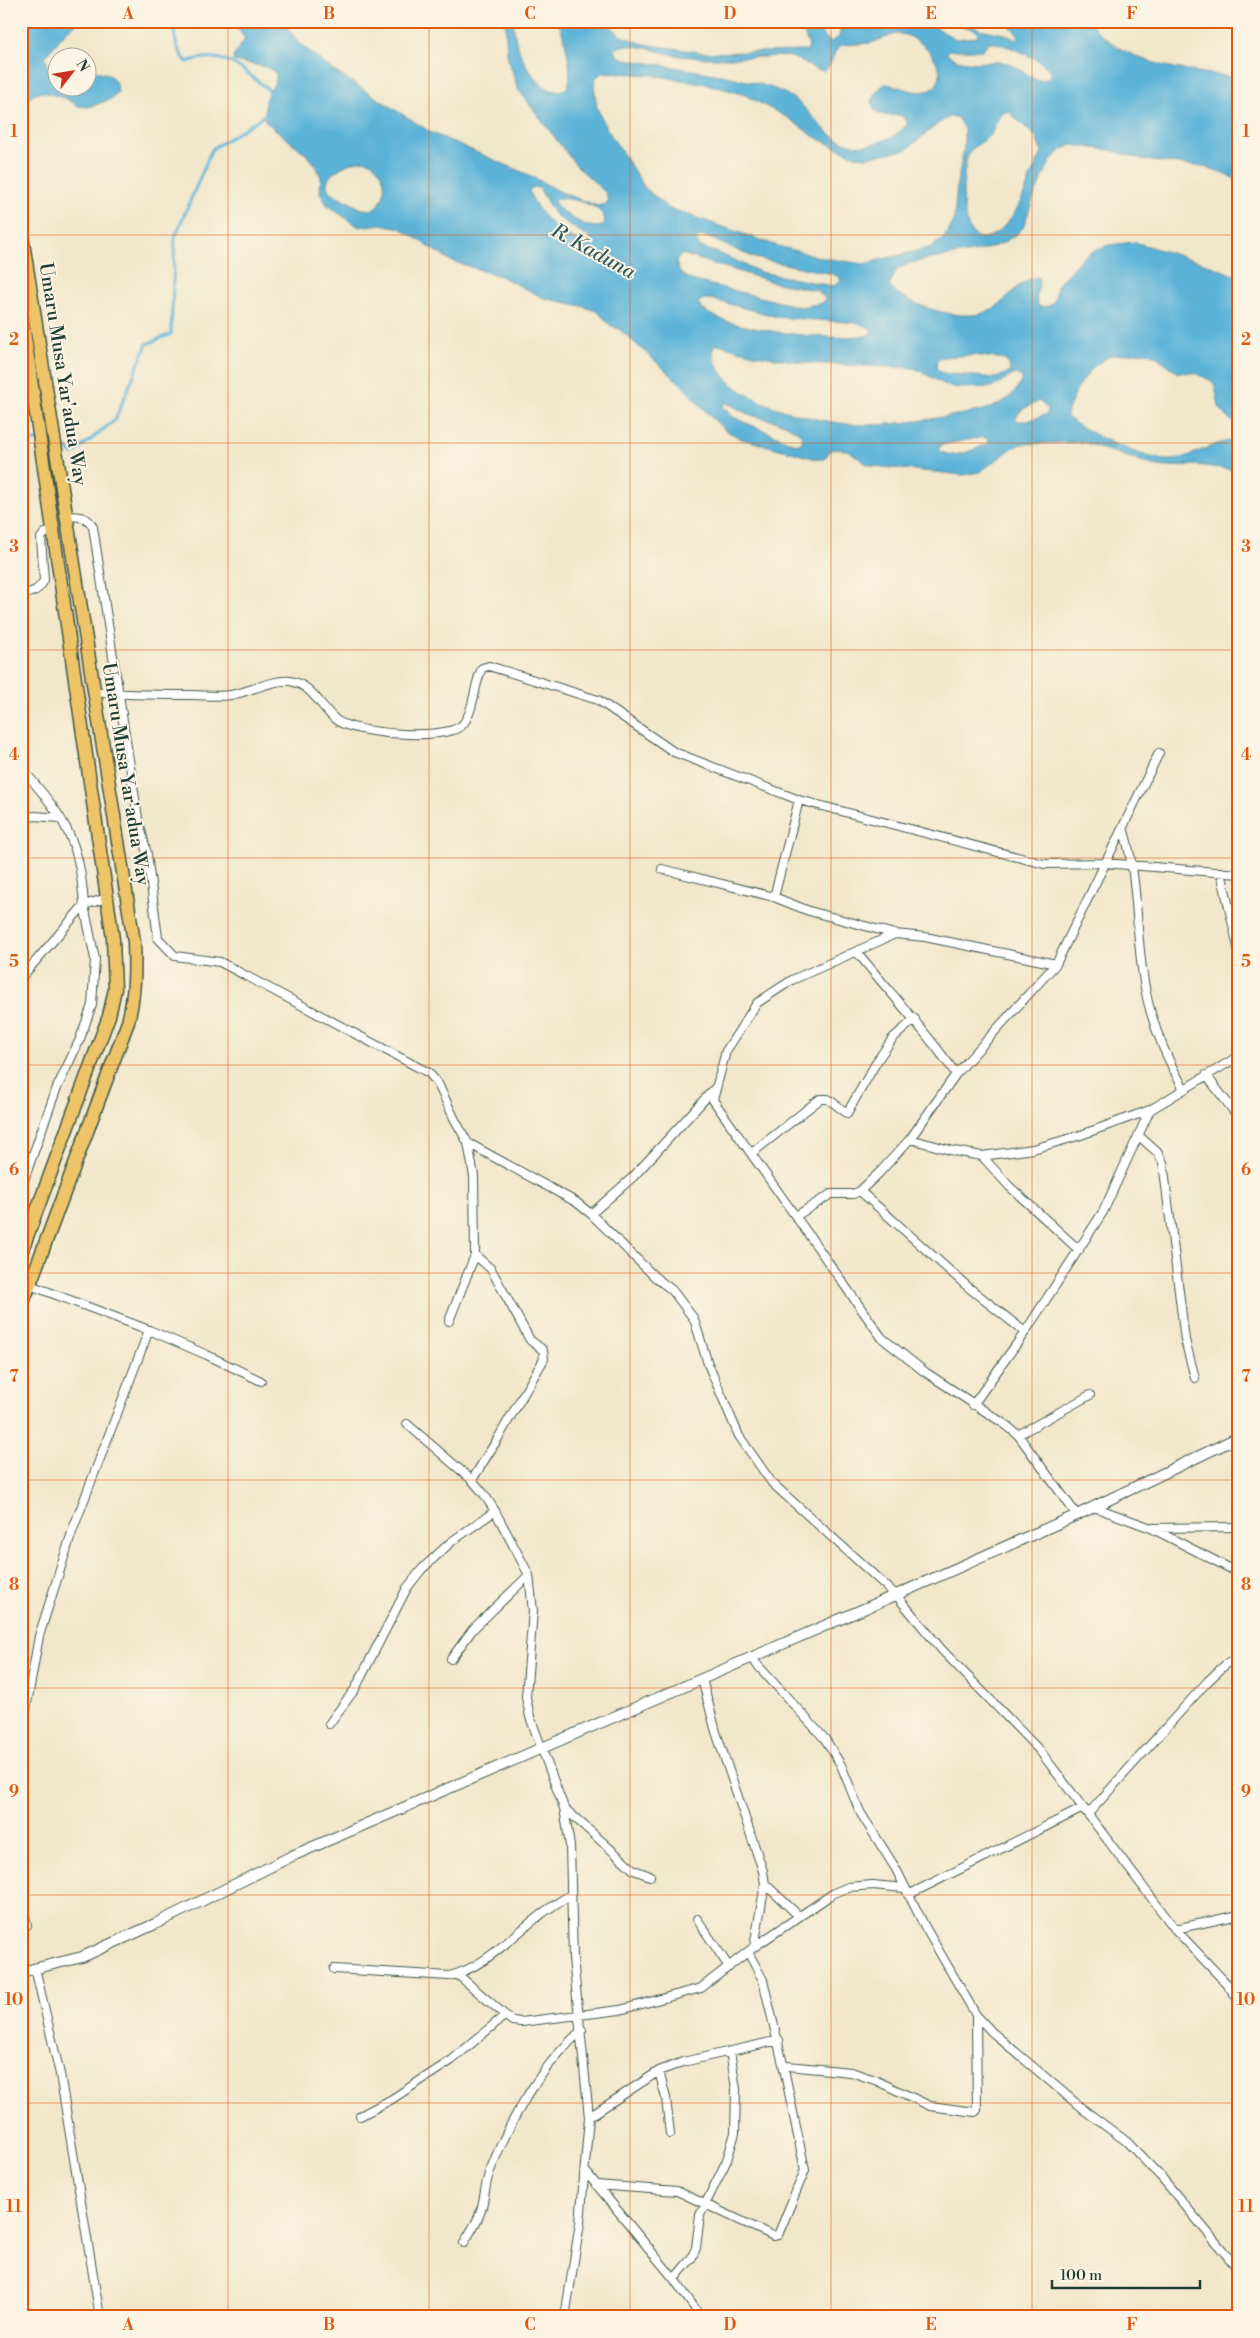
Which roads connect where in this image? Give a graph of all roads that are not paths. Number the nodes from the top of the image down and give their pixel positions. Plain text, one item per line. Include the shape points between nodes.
1 (21, 230) edge
2 (21, 311) edge
3 (66, 516) junction
4 (55, 530) junction
5 (21, 595) edge
6 (95, 692) junction
7 (119, 694) junction
8 (1159, 753) dead end
9 (21, 768) edge
10 (799, 800) junction
11 (21, 818) edge
12 (60, 818) junction
13 (1123, 828) junction
14 (1106, 863) junction
15 (1132, 864) junction
16 (662, 869) dead end
17 (1221, 872) junction
18 (1239, 874) edge
19 (774, 897) junction
20 (107, 898) junction
21 (84, 905) junction
22 (895, 934) junction
23 (857, 952) junction
24 (1239, 952) edge
25 (1056, 964) junction
26 (21, 978) edge
27 (915, 1019) junction
28 (1239, 1056) edge
29 (956, 1074) junction
30 (1206, 1075) junction
31 (715, 1088) junction
32 (1184, 1089) junction
33 (1150, 1110) junction
34 (1239, 1118) edge
35 (1139, 1136) junction
36 (910, 1139) junction
37 (468, 1142) junction
38 (752, 1153) junction
39 (982, 1156) junction
40 (21, 1188) edge
41 (860, 1191) junction
42 (591, 1214) junction
43 (796, 1216) junction
44 (1079, 1250) junction
45 (21, 1253) edge
46 (476, 1255) junction
47 (30, 1285) junction
48 (21, 1308) edge
49 (449, 1321) dead end
50 (149, 1330) junction
51 (1025, 1332) junction
52 (1195, 1378) dead end
53 (261, 1381) dead end
54 (1090, 1395) dead end
55 (973, 1405) junction
56 (407, 1424) dead end
57 (1018, 1435) junction
58 (1239, 1437) edge
59 (472, 1480) junction
60 (1094, 1506) junction
61 (496, 1511) junction
62 (1077, 1515) junction
63 (1239, 1527) edge
64 (1151, 1528) junction
65 (1239, 1572) edge
66 (529, 1575) junction
67 (896, 1595) junction
68 (751, 1658) junction
69 (1239, 1658) edge
70 (451, 1659) dead end
71 (702, 1679) junction
72 (329, 1724) dead end
73 (21, 1737) edge
74 (543, 1747) junction
75 (564, 1808) junction
76 (1085, 1811) junction
77 (650, 1876) dead end
78 (765, 1884) junction
79 (906, 1891) junction
80 (571, 1894) junction
81 (21, 1900) edge
82 (1239, 1915) edge
83 (798, 1916) junction
84 (697, 1919) dead end
85 (27, 1925) dead end
86 (1175, 1929) junction
87 (751, 1949) junction
88 (729, 1967) junction
89 (35, 1968) junction
90 (334, 1969) dead end
91 (21, 1972) edge
92 (457, 1974) junction
93 (1239, 2000) edge
94 (580, 2015) junction
95 (976, 2015) junction
96 (504, 2016) junction
97 (582, 2030) junction
98 (779, 2040) junction
99 (730, 2051) junction
100 (783, 2064) junction
101 (659, 2071) junction
102 (360, 2116) dead end
103 (589, 2117) junction
104 (670, 2134) dead end
105 (586, 2172) junction
106 (596, 2184) junction
107 (705, 2205) junction
108 (464, 2243) dead end
109 (1239, 2270) edge
110 (674, 2279) junction
111 (100, 2317) edge
112 (565, 2317) edge
113 (701, 2317) edge

1 - 3 main road, Umaru Musa Yar'adua Way
2 - 4 main road, Umaru Musa Yar'adua Way
3 - 6 main road, Umaru Musa Yar'adua Way
3 - 7 street via 84,517 93,527
4 - 5 street via 40,538 44,580 41,586
4 - 20 main road, Umaru Musa Yar'adua Way
6 - 7 street
6 - 47 main road, Umaru Musa Yar'adua Way via 134,942 134,998 116,1059
7 - 10 street via 230,695 287,680 300,683 336,720 348,727 439,735 463,725 478,675 482,668 489,666 598,700 674,752
7 - 37 street via 158,938 175,956 220,962 429,1073
8 - 13 street
9 - 12 street
10 - 14 street via 1044,864
10 - 19 street
11 - 12 street
12 - 21 street via 74,845
13 - 14 street
13 - 15 street
14 - 15 street
14 - 25 street
15 - 17 street
15 - 32 street via 1144,983 1153,1022 1169,1063
16 - 19 street
17 - 18 street
17 - 24 street
19 - 22 street via 810,911
20 - 21 street
20 - 45 main road, Umaru Musa Yar'adua Way via 115,966 115,989 109,1016
21 - 26 street
21 - 40 street via 95,959 92,1005 56,1090
22 - 23 street
22 - 25 street via 925,937
23 - 27 street
23 - 31 street via 792,980 756,1003 726,1051
25 - 29 street
27 - 29 street
27 - 38 street via 893,1038 847,1112 828,1099 820,1099
28 - 30 street
29 - 36 street
30 - 32 street
30 - 34 street
31 - 38 street via 713,1100 718,1109
31 - 42 street via 633,1177
32 - 33 street
33 - 35 street
33 - 39 street via 1033,1149
35 - 44 street via 1104,1212
35 - 52 street via 1163,1162 1185,1340
36 - 39 street
36 - 41 street
37 - 42 street via 570,1198
37 - 46 street via 474,1176
38 - 43 street
39 - 44 street
41 - 43 street via 831,1194
41 - 51 street via 968,1287
42 - 67 street via 672,1290 694,1319 708,1364 739,1436 772,1483
43 - 55 street via 882,1338
44 - 51 street
46 - 49 street
46 - 59 street via 491,1268 530,1340 543,1350 544,1358
47 - 48 main road, Umaru Musa Yar'adua Way
47 - 50 street
50 - 53 street
50 - 73 street via 73,1529 39,1636
51 - 55 street
54 - 57 street
55 - 57 street
56 - 59 street
57 - 62 street
58 - 60 street
59 - 61 street
60 - 62 street
60 - 64 street
61 - 66 street
61 - 72 street via 451,1542 422,1568 407,1588 355,1689
62 - 67 street
63 - 64 street
64 - 65 street
66 - 70 street via 474,1629
66 - 74 street via 533,1611 526,1697 530,1717
67 - 68 street
67 - 76 street via 942,1650 1040,1751
68 - 71 street
68 - 79 street via 825,1739 841,1765 860,1812
69 - 76 street via 1225,1665 1208,1681
71 - 74 street
71 - 78 street
74 - 75 street
74 - 89 street via 292,1856 82,1957
75 - 77 street via 634,1870
75 - 80 street via 570,1846
76 - 79 street
76 - 86 street
78 - 83 street
78 - 87 street
79 - 83 street via 873,1885 848,1887
79 - 95 street
80 - 92 street via 476,1966
80 - 94 street via 573,1958
81 - 85 street
82 - 86 street
83 - 87 street
84 - 88 street
86 - 93 street
87 - 88 street
87 - 98 street
88 - 94 street via 701,1988 620,2010
89 - 91 street
89 - 111 street via 60,2074
90 - 92 street
92 - 96 street
94 - 96 street via 521,2022
94 - 97 street
95 - 100 street via 975,2112 930,2106 851,2072
95 - 109 street via 1084,2110 1126,2141 1162,2178
96 - 102 street via 452,2060
97 - 103 street
97 - 108 street via 548,2066 508,2130 489,2173 480,2215
98 - 99 street
98 - 100 street
99 - 101 street
99 - 107 street via 736,2089 735,2133 727,2160
100 - 107 street via 805,2170 778,2235 773,2236
101 - 103 street
101 - 104 street
103 - 105 street
105 - 106 street
105 - 112 street
106 - 107 street via 670,2189 688,2194
106 - 110 street
107 - 110 street via 691,2260
110 - 113 street

